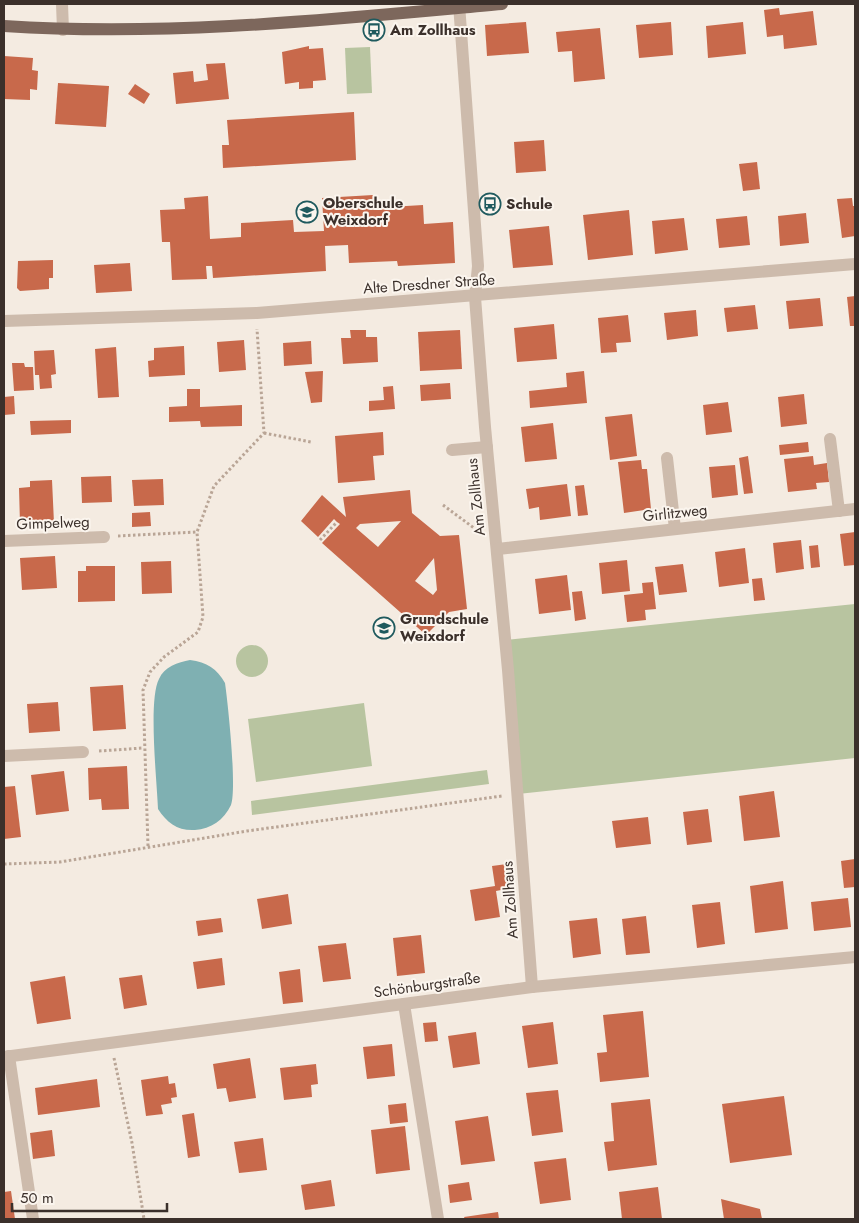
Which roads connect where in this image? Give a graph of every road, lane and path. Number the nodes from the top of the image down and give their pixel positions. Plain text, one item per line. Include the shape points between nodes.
1 (62, 4) edge
2 (502, 4) edge
3 (459, 6) edge
4 (4, 26) edge
5 (64, 30) junction
6 (855, 264) edge
7 (475, 297) junction
8 (257, 313) junction
9 (4, 322) edge
10 (264, 433) junction
11 (830, 439) dead end
12 (311, 442) dead end
13 (487, 447) junction
14 (452, 450) dead end
15 (667, 458) dead end
16 (443, 504) dead end
17 (855, 510) edge
18 (839, 511) junction
19 (337, 522) dead end
20 (675, 529) junction
21 (476, 530) dead end
22 (197, 532) junction
23 (104, 537) joint
24 (320, 540) dead end
25 (4, 542) edge
26 (498, 549) junction
27 (143, 748) junction
28 (83, 752) joint
29 (4, 756) edge
30 (518, 794) junction
31 (148, 846) junction
32 (4, 864) edge
33 (855, 957) edge
34 (532, 987) junction
35 (404, 1004) junction
36 (110, 1043) junction
37 (7, 1057) edge
38 (33, 1219) edge
39 (144, 1219) edge
40 (438, 1219) edge

1 - 5 street
2 - 3 main road
3 - 5 main road via 189,29
3 - 7 street, Am Zollhaus via 478,266
4 - 5 main road
6 - 7 street, Alte Dresdner Straße
7 - 8 street, Alte Dresdner Straße
7 - 13 street, Am Zollhaus
8 - 9 street, Alte Dresdner Straße
8 - 10 path
10 - 12 path
10 - 22 path via 214,486
11 - 18 street
13 - 14 street
13 - 26 street, Am Zollhaus
15 - 20 street
16 - 21 path
17 - 18 street, Girlitzweg
18 - 20 street, Girlitzweg
19 - 24 path
20 - 26 street, Girlitzweg
22 - 23 path
22 - 27 path via 203,617 198,632 164,657 150,672 143,690
23 - 25 street, Gimpelweg
26 - 30 street, Am Zollhaus
27 - 28 path
27 - 31 path
28 - 29 street
30 - 31 path
30 - 34 street, Am Zollhaus
31 - 32 path via 60,862
33 - 34 street, Schönburgstraße
34 - 35 street, Schönburgstraße
35 - 36 street, Schönburgstraße
35 - 40 street
36 - 37 street, Schönburgstraße
36 - 39 path via 132,1142
37 - 38 street

